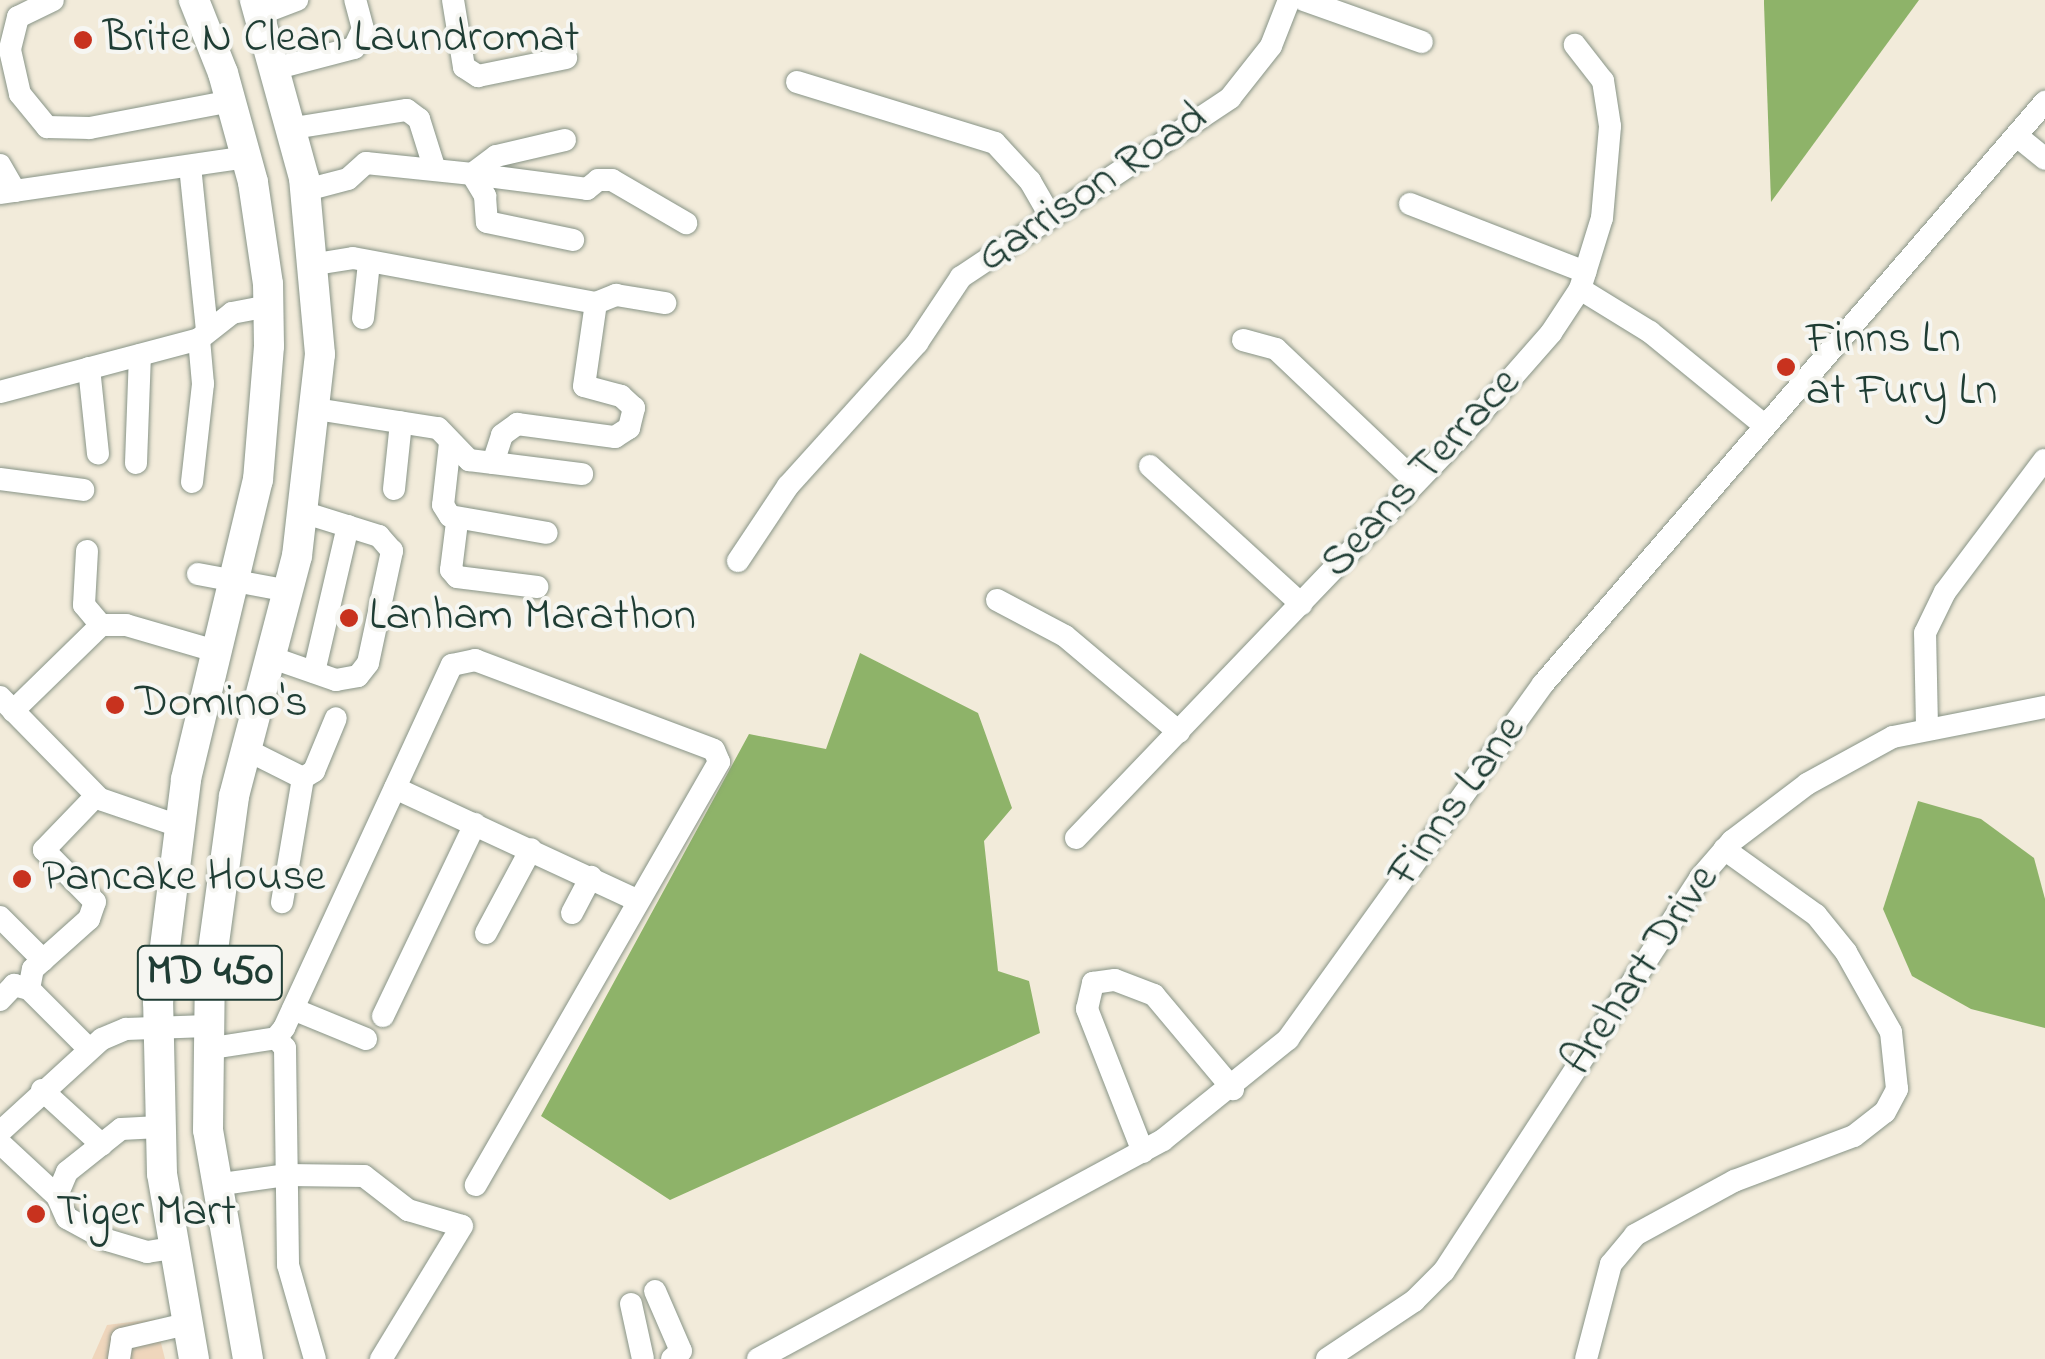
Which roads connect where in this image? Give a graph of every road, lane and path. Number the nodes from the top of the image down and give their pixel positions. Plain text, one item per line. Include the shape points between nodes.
1 (53, 0) edge
2 (194, 0) edge
3 (296, 0) edge
4 (355, 0) edge
5 (453, 0) edge
6 (1290, 0) edge
7 (1304, 0) edge
8 (258, 7) edge
9 (9, 12) edge
10 (1422, 42) dead end
11 (1575, 45) dead end
12 (566, 58) dead end
13 (277, 68) junction
14 (797, 82) dead end
15 (232, 101) junction
16 (2045, 102) edge
17 (294, 128) junction
18 (2017, 136) junction
19 (565, 140) dead end
20 (247, 157) junction
21 (2045, 160) edge
22 (0, 164) edge
23 (190, 166) junction
24 (435, 170) junction
25 (472, 174) junction
26 (306, 190) junction
27 (8, 192) edge
28 (1410, 204) dead end
29 (1049, 214) junction
30 (686, 223) dead end
31 (573, 240) dead end
32 (370, 263) junction
33 (316, 264) junction
34 (1582, 280) junction
35 (665, 303) dead end
36 (596, 304) junction
37 (268, 306) junction
38 (364, 318) dead end
39 (203, 335) junction
40 (1243, 340) dead end
41 (140, 354) junction
42 (88, 368) junction
43 (0, 392) edge
44 (316, 408) junction
45 (401, 422) junction
46 (1764, 425) junction
47 (450, 444) junction
48 (98, 454) dead end
49 (2044, 460) edge
50 (493, 463) junction
51 (136, 464) dead end
52 (1150, 466) dead end
53 (582, 474) dead end
54 (0, 479) edge
55 (192, 482) dead end
56 (1416, 482) junction
57 (83, 490) dead end
58 (394, 490) dead end
59 (304, 512) junction
60 (458, 522) junction
61 (348, 526) junction
62 (546, 533) dead end
63 (87, 550) dead end
64 (738, 561) dead end
65 (198, 574) dead end
66 (237, 584) junction
67 (537, 587) dead end
68 (289, 592) junction
69 (996, 600) dead end
70 (1301, 604) junction
71 (101, 625) junction
72 (219, 652) junction
73 (270, 657) junction
74 (314, 672) junction
75 (6, 704) edge
76 (2045, 707) edge
77 (336, 718) dead end
78 (1927, 726) junction
79 (1179, 732) junction
80 (245, 749) junction
81 (303, 778) junction
82 (395, 788) junction
83 (96, 796) junction
84 (475, 824) junction
85 (179, 826) junction
86 (1076, 838) dead end
87 (531, 849) junction
88 (1724, 849) junction
89 (590, 876) junction
90 (638, 901) junction
91 (282, 902) dead end
92 (572, 914) dead end
93 (0, 917) edge
94 (486, 933) dead end
95 (43, 960) junction
96 (28, 989) junction
97 (0, 1000) edge
98 (293, 1009) junction
99 (384, 1016) dead end
100 (158, 1025) junction
101 (206, 1037) junction
102 (276, 1038) junction
103 (366, 1039) dead end
104 (90, 1049) junction
105 (1233, 1088) junction
106 (42, 1090) junction
107 (159, 1127) junction
108 (0, 1132) edge
109 (0, 1143) edge
110 (102, 1144) junction
111 (1143, 1152) junction
112 (287, 1175) junction
113 (215, 1185) junction
114 (476, 1185) dead end
115 (57, 1196) junction
116 (172, 1248) junction
117 (655, 1291) dead end
118 (631, 1304) dead end
119 (186, 1324) junction
120 (684, 1356) edge
121 (760, 1358) edge
122 (119, 1359) edge
123 (194, 1359) edge
124 (248, 1359) edge
125 (315, 1359) edge
126 (382, 1359) edge
127 (642, 1359) edge
128 (1327, 1359) edge
129 (1586, 1359) edge

1 - 9 street
2 - 15 main road, MD 450
3 - 8 street
4 - 13 street via 363,29 354,48
5 - 12 street via 464,67 478,76
6 - 29 street, Garrison Road via 1271,46 1230,98
7 - 10 street
8 - 13 main road, MD 450
9 - 15 street via 20,94 47,127 90,128
11 - 34 street, Seans Terrace via 1604,81 1610,126 1602,218
13 - 17 main road, MD 450
14 - 29 street via 995,144 1030,181
15 - 20 main road, MD 450
16 - 18 street, Finns Lane
17 - 24 street via 407,110 419,118
17 - 26 main road, MD 450
18 - 21 street
18 - 46 street, Finns Lane
19 - 25 street via 496,156
20 - 23 street
20 - 37 main road, MD 450
22 - 27 street
23 - 27 street
23 - 39 street
24 - 25 street
24 - 26 street via 366,162 348,178
25 - 30 street via 588,189 612,180
25 - 31 street via 485,196 487,222
26 - 33 main road, MD 450
28 - 34 street
29 - 64 street, Garrison Road via 961,277 917,342 788,486
32 - 33 street via 353,258
32 - 36 street
32 - 38 street
33 - 44 main road, MD 450
34 - 46 street
34 - 56 street, Seans Terrace via 1551,334
35 - 36 street via 616,296
36 - 50 street via 584,386 621,396 634,408 629,428 615,437 516,424 502,435
37 - 39 street via 232,313
37 - 66 main road, MD 450 via 258,480
39 - 41 street
39 - 55 street
40 - 56 street via 1276,349
41 - 42 street
41 - 51 street
42 - 43 street
42 - 48 street
44 - 45 street
44 - 59 main road, MD 450
45 - 47 street via 438,428
45 - 58 street
46 - 105 street, Finns Lane via 1454,799 1326,995
47 - 50 street via 469,460
47 - 60 street via 444,505
49 - 78 street via 1944,592 1926,633
50 - 53 street
52 - 70 street
54 - 57 street
56 - 70 street, Seans Terrace
59 - 61 street
59 - 68 main road, MD 450
60 - 62 street
60 - 67 street via 451,570 457,576
61 - 74 street
61 - 74 street via 379,536 392,551 368,663 358,676 336,680
63 - 71 street via 84,605
65 - 66 street
66 - 68 street
66 - 72 main road, MD 450
68 - 73 main road, MD 450
69 - 79 street via 1065,636
70 - 79 street, Seans Terrace
71 - 72 street via 126,625
71 - 75 street
72 - 85 main road, MD 450
73 - 74 street
73 - 80 main road, MD 450
75 - 83 street
76 - 78 street, Arehart Drive
77 - 81 street via 314,771
78 - 88 street, Arehart Drive via 1868,748 1807,784
79 - 86 street, Seans Terrace
80 - 81 street
80 - 101 main road, MD 450 via 226,836
81 - 91 street
82 - 84 street
82 - 90 street via 452,664 475,660 714,750 719,762
82 - 98 street
83 - 85 street via 118,810
83 - 95 street via 44,850 95,902 89,919
84 - 87 street
84 - 99 street
85 - 100 main road, MD 450
87 - 89 street
87 - 94 street
88 - 128 street, Arehart Drive via 1452,1261 1414,1301
88 - 129 street via 1816,915 1846,952 1891,1032 1897,1088 1885,1112 1854,1136 1734,1181 1635,1234 1611,1264
89 - 90 street
89 - 92 street
90 - 114 street
93 - 95 street
95 - 96 street
96 - 97 street via 14,986
96 - 104 street
98 - 102 street
98 - 103 street
100 - 101 street
100 - 104 street via 126,1029
100 - 107 main road, MD 450
101 - 102 street
101 - 113 main road, MD 450
102 - 112 street via 285,1048
104 - 106 street
105 - 111 street, Finns Lane
105 - 111 street via 1154,995 1115,980 1093,983 1087,1009
106 - 108 street
106 - 110 street
107 - 110 street via 121,1129
107 - 116 main road, MD 450
109 - 115 street
110 - 115 street via 67,1172
111 - 121 street, Finns Lane
112 - 113 street
112 - 125 street via 288,1265
112 - 126 street via 364,1176 408,1210 462,1226
113 - 124 main road, MD 450
115 - 116 street via 67,1218 106,1240 147,1252
116 - 119 main road, MD 450
117 - 120 street
118 - 127 street
119 - 122 street via 122,1339
119 - 123 main road, MD 450

